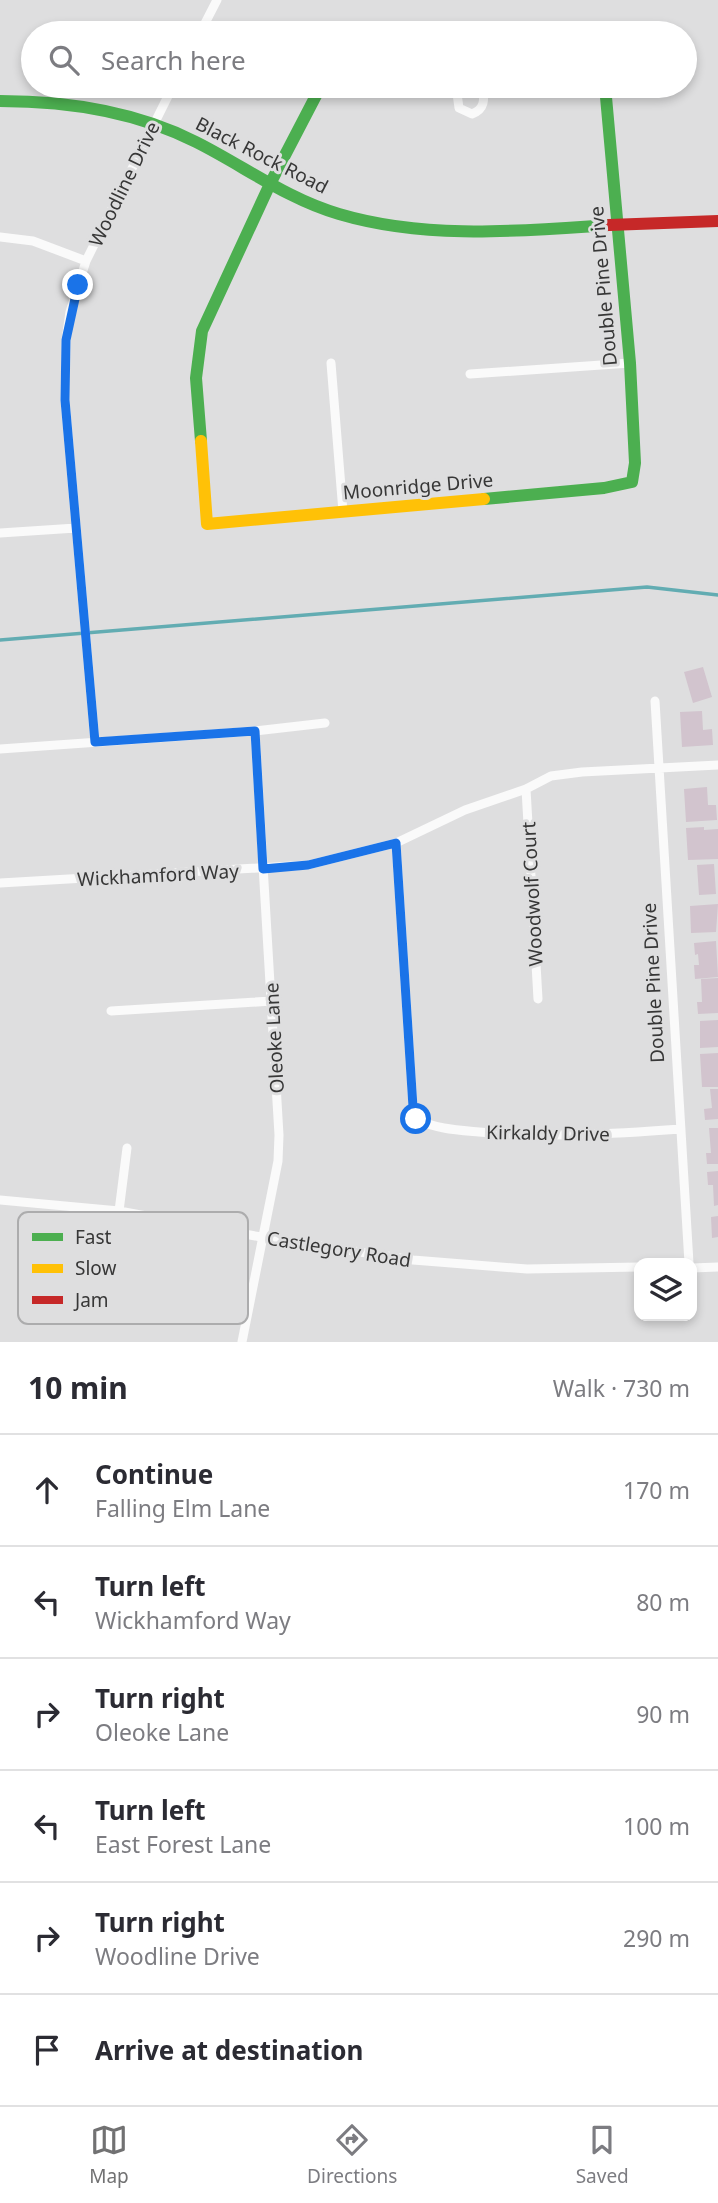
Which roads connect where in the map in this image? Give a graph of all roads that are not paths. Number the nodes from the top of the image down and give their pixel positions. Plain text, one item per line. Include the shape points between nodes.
1 (217, 0) edge
2 (206, 21) edge
3 (167, 98) edge
4 (315, 98) edge
5 (458, 98) edge
6 (483, 98) edge
7 (606, 98) edge
8 (0, 101) edge
9 (153, 124) junction
10 (270, 184) junction
11 (718, 220) edge
12 (617, 225) junction
13 (0, 237) edge
14 (86, 261) junction
15 (331, 363) dead end
16 (631, 363) junction
17 (470, 374) dead end
18 (632, 482) joint
19 (343, 512) junction
20 (76, 527) junction
21 (0, 533) edge
22 (655, 701) dead end
23 (326, 723) dead end
24 (255, 731) junction
25 (95, 742) junction
26 (0, 749) edge
27 (718, 765) edge
28 (659, 769) junction
29 (526, 789) junction
30 (396, 843) junction
31 (263, 869) junction
32 (0, 883) edge
33 (538, 999) dead end
34 (272, 1001) junction
35 (111, 1011) dead end
36 (681, 1129) junction
37 (127, 1148) dead end
38 (0, 1200) edge
39 (119, 1211) junction
40 (124, 1212) edge
41 (248, 1235) edge
42 (261, 1237) junction
43 (690, 1258) edge
44 (697, 1266) edge
45 (634, 1267) edge
46 (718, 1267) edge
47 (248, 1309) edge
48 (245, 1324) edge
49 (242, 1342) edge

1 - 2 street
3 - 9 street, Woodline Drive
4 - 10 street
5 - 6 street via 460,108 472,114 481,110
7 - 12 street, Double Pine Drive
8 - 9 street, Black Rock Road via 69,104
9 - 10 street, Black Rock Road via 195,141
9 - 14 street, Woodline Drive
10 - 12 street, Black Rock Road via 339,214 413,230 492,233
10 - 19 street, Moonridge Drive via 205,319 199,343 196,378 207,524
11 - 12 street, Black Rock Road
12 - 16 street, Double Pine Drive
13 - 14 street via 33,241
14 - 20 street, Woodline Drive via 70,312 64,370
15 - 19 street
16 - 17 street
16 - 18 street, Double Pine Drive
18 - 19 street, Moonridge Drive
20 - 21 street
20 - 25 street, Woodline Drive
22 - 28 street, Double Pine Drive
23 - 24 street
24 - 25 street
24 - 31 street, Oleoke Lane
25 - 26 street
27 - 28 street, Wickhamford Way
28 - 29 street, Wickhamford Way via 551,776
28 - 36 street, Double Pine Drive
29 - 30 street, Wickhamford Way via 465,810
29 - 33 street, Woodwolf Court
30 - 31 street, Wickhamford Way via 308,865
30 - 36 street, Kirkaldy Drive via 416,1119 448,1129 535,1135
31 - 32 street, Wickhamford Way
31 - 34 street, Oleoke Lane
34 - 35 street
34 - 42 street, Oleoke Lane via 278,1161
36 - 43 street, Double Pine Drive
37 - 39 street
38 - 39 street, Castlegory Road
39 - 40 street, Castlegory Road
41 - 42 street, Castlegory Road
42 - 45 street, Castlegory Road via 413,1260 508,1268
42 - 47 street, Oleoke Lane
44 - 46 street
48 - 49 street, Oleoke Lane

